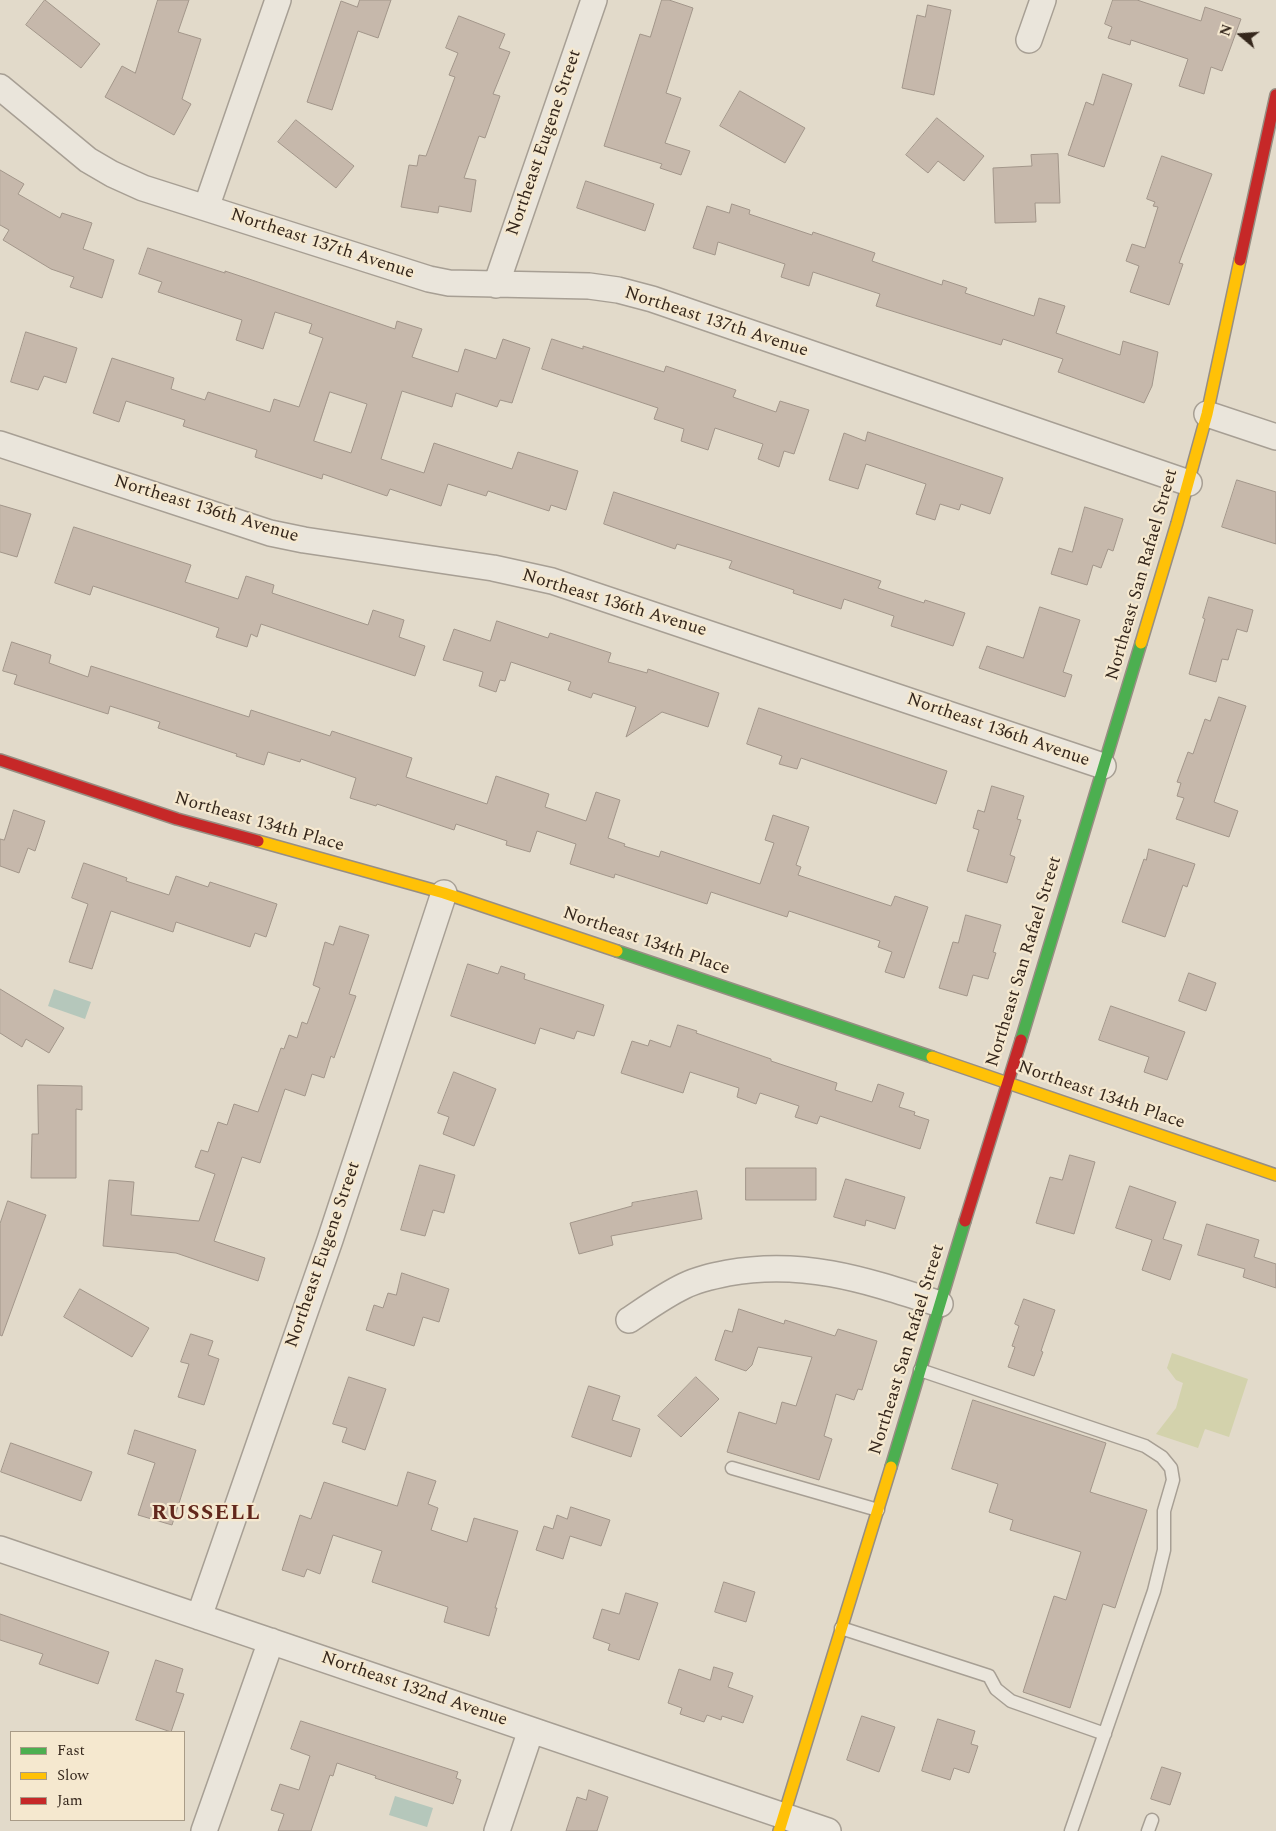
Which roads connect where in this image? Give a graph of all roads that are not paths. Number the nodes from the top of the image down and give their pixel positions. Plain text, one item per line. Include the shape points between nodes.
1 (278, 0) edge
2 (594, 0) edge
3 (1043, 0) edge
4 (1029, 40) dead end
5 (0, 87) edge
6 (1276, 96) edge
7 (206, 208) junction
8 (496, 285) junction
9 (1207, 414) junction
10 (1276, 437) edge
11 (0, 444) edge
12 (1189, 483) junction
13 (0, 760) edge
14 (1104, 766) junction
15 (444, 893) junction
16 (1007, 1082) junction
17 (1276, 1175) edge
18 (940, 1304) junction
19 (629, 1320) dead end
20 (920, 1370) junction
21 (732, 1468) dead end
22 (878, 1510) junction
23 (0, 1549) edge
24 (200, 1617) junction
25 (842, 1628) junction
26 (271, 1641) junction
27 (531, 1730) junction
28 (1104, 1734) junction
29 (781, 1823) edge
30 (204, 1831) edge
31 (497, 1831) edge
32 (828, 1831) edge
33 (1071, 1831) edge

1 - 7 street
2 - 8 street, Northeast Eugene Street
3 - 4 street
5 - 7 street, Northeast 137th Avenue via 88,160 143,188
6 - 9 street, Northeast San Rafael Street
7 - 8 street, Northeast 137th Avenue via 429,279
8 - 12 street, Northeast 137th Avenue via 589,286 652,299
9 - 10 street
9 - 12 street, Northeast San Rafael Street
11 - 14 street, Northeast 136th Avenue via 270,533 493,568 552,581
12 - 14 street, Northeast San Rafael Street
13 - 15 street, Northeast 134th Place via 177,819
14 - 16 street, Northeast San Rafael Street
15 - 16 street, Northeast 134th Place
15 - 24 street, Northeast Eugene Street via 330,1240
16 - 17 street, Northeast 134th Place
16 - 18 street, Northeast San Rafael Street
18 - 19 street via 829,1272 771,1268 710,1276 684,1286
18 - 20 street, Northeast San Rafael Street
20 - 22 street, Northeast San Rafael Street
20 - 28 lane via 1145,1446 1162,1456 1171,1468 1174,1480 1164,1511 1164,1550 1154,1591
21 - 22 lane
22 - 25 street, Northeast San Rafael Street
23 - 24 street, Northeast 132nd Avenue
24 - 26 street, Northeast 132nd Avenue
25 - 28 lane via 989,1676 996,1688 1011,1701
25 - 29 street, Northeast San Rafael Street
26 - 27 street, Northeast 132nd Avenue
26 - 30 street
27 - 29 street, Northeast 132nd Avenue
27 - 31 street
28 - 33 lane
29 - 32 street, Northeast 132nd Avenue

